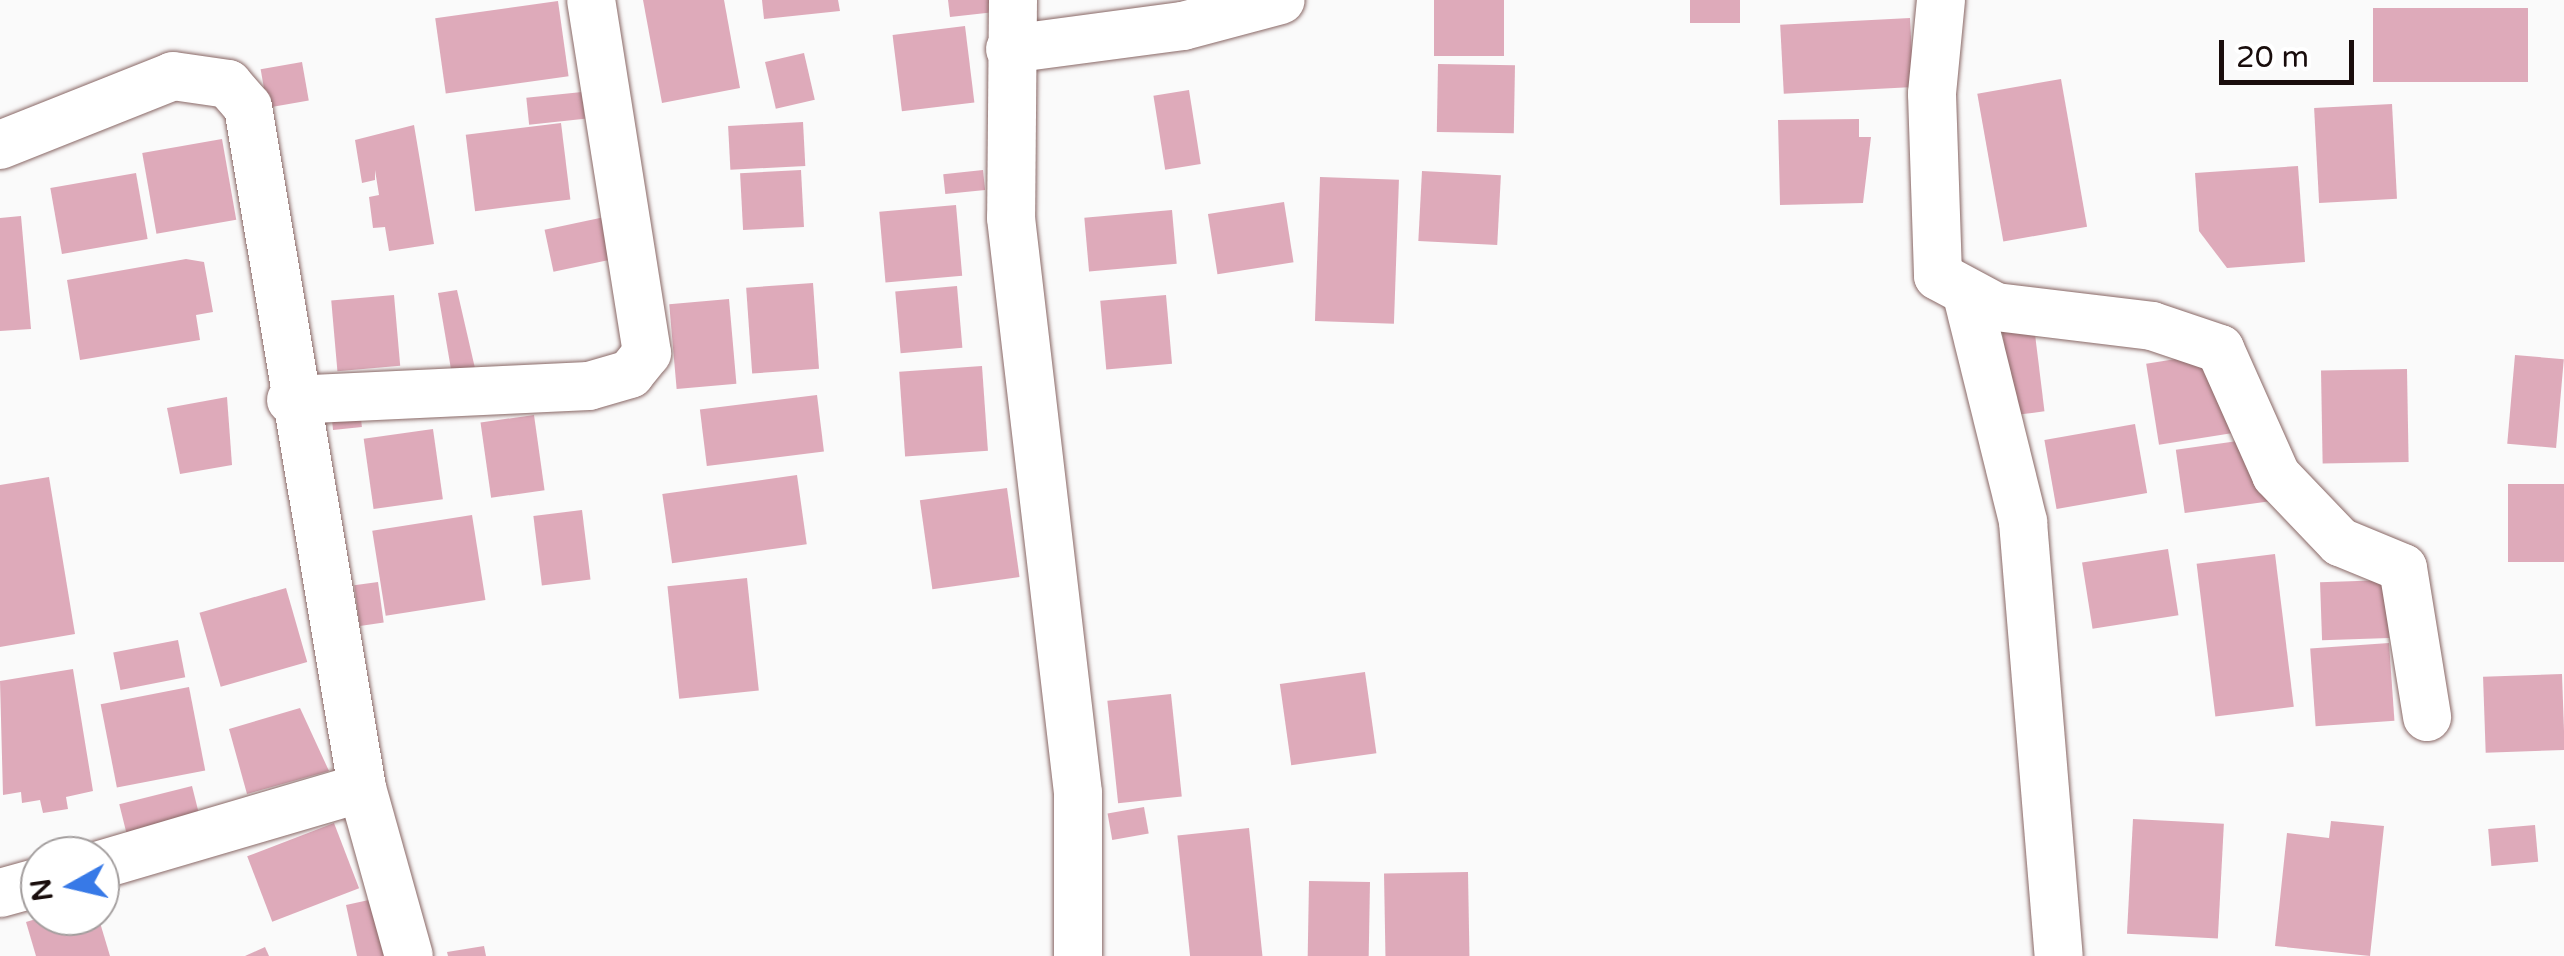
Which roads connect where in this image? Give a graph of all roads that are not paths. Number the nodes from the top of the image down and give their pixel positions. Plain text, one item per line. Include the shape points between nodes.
1 (591, 0) edge
2 (1013, 0) edge
3 (1281, 0) edge
4 (1941, 0) edge
5 (1010, 49) junction
6 (0, 145) edge
7 (1968, 299) junction
8 (291, 400) junction
9 (2428, 716) dead end
10 (362, 788) junction
11 (120, 860) edge
12 (409, 956) edge
13 (1078, 956) edge
14 (2059, 956) edge

1 - 8 street via 645,300 646,353 630,374 589,386
2 - 5 street
3 - 5 street via 1183,26
4 - 7 street via 1934,256 1938,276
5 - 13 street via 1011,218 1078,793
6 - 8 street via 174,76 228,84 248,107 260,146
7 - 9 street via 2152,326 2220,349 2276,475 2340,542 2403,568
7 - 14 street via 2023,522
8 - 10 street via 341,636
10 - 11 street
10 - 12 street

